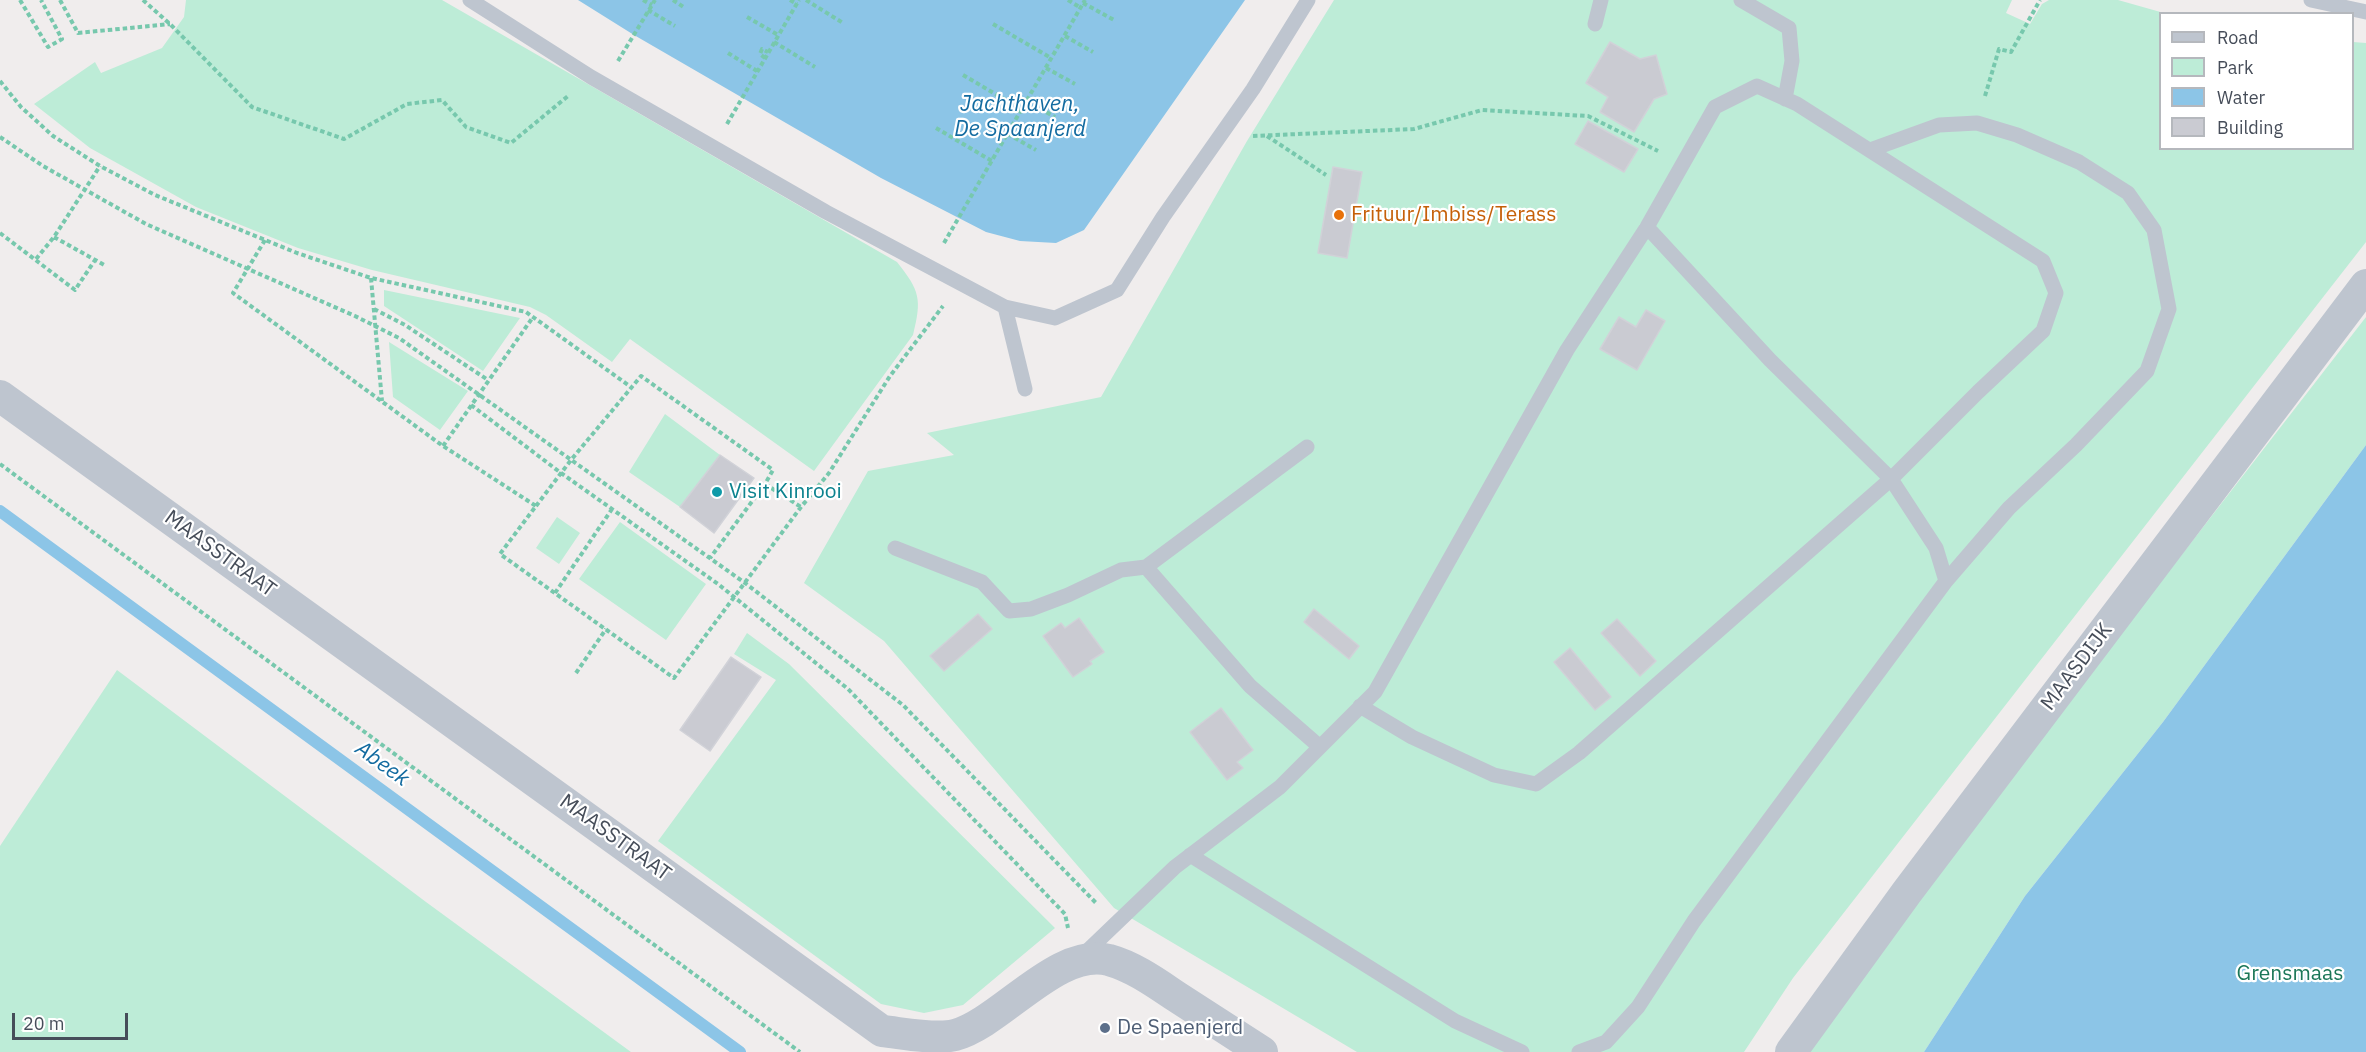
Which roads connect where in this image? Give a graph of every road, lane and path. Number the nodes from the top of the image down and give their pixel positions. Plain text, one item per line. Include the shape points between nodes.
1 (20, 0) edge
2 (41, 0) edge
3 (60, 0) edge
4 (142, 0) edge
5 (470, 0) edge
6 (643, 0) edge
7 (655, 0) edge
8 (673, 0) edge
9 (790, 0) edge
10 (806, 0) edge
11 (1068, 0) edge
12 (1308, 0) edge
13 (1601, 0) edge
14 (1741, 0) edge
15 (2040, 0) edge
16 (2311, 0) edge
17 (798, 2) edge
18 (1083, 4) edge
19 (652, 5) junction
20 (686, 8) dead end
21 (648, 10) junction
22 (2366, 12) edge
23 (747, 17) dead end
24 (1114, 20) dead end
25 (843, 23) dead end
26 (170, 24) junction
27 (993, 24) dead end
28 (1595, 24) dead end
29 (675, 26) dead end
30 (634, 35) dead end
31 (778, 35) junction
32 (1065, 36) junction
33 (774, 42) junction
34 (1093, 52) dead end
35 (728, 53) dead end
36 (1051, 58) junction
37 (815, 67) dead end
38 (1046, 68) junction
39 (758, 72) dead end
40 (963, 75) dead end
41 (591, 77) junction
42 (0, 81) edge
43 (1075, 84) dead end
44 (742, 97) dead end
45 (1785, 99) junction
46 (1027, 101) junction
47 (1022, 109) junction
48 (1055, 117) dead end
49 (1977, 123) junction
50 (936, 128) dead end
51 (1008, 134) junction
52 (1267, 136) junction
53 (0, 137) edge
54 (1220, 138) junction
55 (1036, 150) dead end
56 (1870, 150) junction
57 (992, 161) junction
58 (1682, 163) junction
59 (100, 166) junction
60 (1326, 175) dead end
61 (86, 190) junction
62 (959, 218) dead end
63 (1647, 227) junction
64 (0, 233) edge
65 (54, 237) junction
66 (265, 240) junction
67 (36, 259) junction
68 (95, 260) junction
69 (106, 266) dead end
70 (248, 269) junction
71 (371, 278) junction
72 (959, 284) junction
73 (2366, 285) edge
74 (1005, 307) junction
75 (374, 309) junction
76 (533, 318) junction
77 (376, 327) junction
78 (488, 380) junction
79 (631, 387) junction
80 (1025, 389) dead end
81 (479, 394) junction
82 (0, 396) edge
83 (382, 401) junction
84 (471, 405) junction
85 (443, 446) junction
86 (1307, 447) dead end
87 (571, 460) junction
88 (0, 464) edge
89 (561, 473) junction
90 (1891, 479) junction
91 (765, 484) junction
92 (536, 506) junction
93 (801, 507) junction
94 (612, 509) junction
95 (895, 548) dead end
96 (710, 558) junction
97 (1146, 567) junction
98 (1946, 581) junction
99 (745, 583) junction
100 (555, 593) junction
101 (735, 598) junction
102 (606, 629) junction
103 (576, 673) dead end
104 (1360, 706) junction
105 (1320, 747) junction
106 (1190, 855) junction
107 (1116, 923) junction
108 (1077, 962) junction
109 (800, 1052) edge
110 (1262, 1052) edge
111 (1522, 1052) edge
112 (1578, 1052) edge
113 (1791, 1052) edge

1 - 2 path via 48,47 62,39
3 - 26 path via 78,33
4 - 26 path
5 - 41 lane
6 - 19 path
7 - 19 path
8 - 20 path
9 - 17 path
10 - 25 path
11 - 18 path
12 - 54 lane
13 - 28 lane
14 - 45 lane via 1789,28 1792,61
15 - 49 path via 2011,52 1999,49
16 - 22 lane
17 - 31 path
18 - 24 path
18 - 32 path
19 - 21 path
21 - 29 path
21 - 30 path
23 - 31 path
26 - 41 path via 252,108 344,139 407,104 442,100 466,127 511,143
27 - 36 path
31 - 33 path
32 - 34 path
32 - 36 path
33 - 37 path
33 - 44 path
35 - 39 path
36 - 38 path
38 - 43 path
38 - 46 path
40 - 47 path
41 - 72 lane
42 - 59 path via 53,136
45 - 56 lane
45 - 58 lane via 1757,86 1715,108
46 - 47 path
46 - 48 path
47 - 51 path
49 - 56 lane via 1939,125
49 - 98 lane via 2017,135 2079,162 2128,193 2154,230 2169,309 2147,371 2009,508
50 - 57 path
51 - 55 path
51 - 57 path
52 - 54 path
52 - 58 path via 1414,129 1482,110 1588,116
52 - 60 path
53 - 61 path
54 - 74 lane via 1117,290 1055,318
56 - 90 lane via 2043,261 2056,292 2043,331
57 - 62 path
58 - 63 lane
59 - 61 path
59 - 66 path via 155,195
61 - 65 path
61 - 70 path via 146,224
63 - 90 lane via 1770,360
63 - 104 lane via 1567,350 1375,692
64 - 67 path
65 - 67 path
65 - 68 path
66 - 70 path
66 - 71 path
67 - 68 path via 75,290
68 - 69 path
70 - 77 path
70 - 83 path via 233,292
71 - 75 path
71 - 76 path via 526,312
72 - 74 lane
72 - 93 path via 890,376 829,473
73 - 113 street, MAASDIJK via 1907,892
74 - 80 lane
75 - 77 path
75 - 78 path
76 - 78 path
76 - 79 path
77 - 81 path via 399,338
77 - 83 path
78 - 81 path
79 - 87 path
79 - 91 path via 641,376 773,470
81 - 84 path
81 - 87 path
82 - 108 street, MAASSTRAAT via 882,1031 955,1035
83 - 85 path
84 - 85 path
84 - 89 path
85 - 92 path
86 - 97 lane
87 - 89 path
87 - 96 path
88 - 109 path
89 - 92 path
89 - 94 path
90 - 98 lane via 1936,548
90 - 104 lane via 1579,753 1536,784 1494,775 1412,737
91 - 93 path
91 - 96 path
92 - 100 path via 500,554
93 - 99 path
94 - 100 path
94 - 101 path
95 - 97 lane via 982,582 1009,611 1031,609 1121,570
96 - 99 path
97 - 105 lane via 1250,686
98 - 112 lane via 1694,921 1638,1007 1606,1042
99 - 101 path
99 - 107 path via 903,705
100 - 102 path
101 - 102 path via 674,678
101 - 108 path via 848,689 1065,914
102 - 103 path
104 - 105 lane
105 - 106 lane via 1280,787
106 - 107 lane
106 - 111 lane via 1455,1021
107 - 108 lane
108 - 110 street, MAASSTRAAT via 1107,960 1136,970

